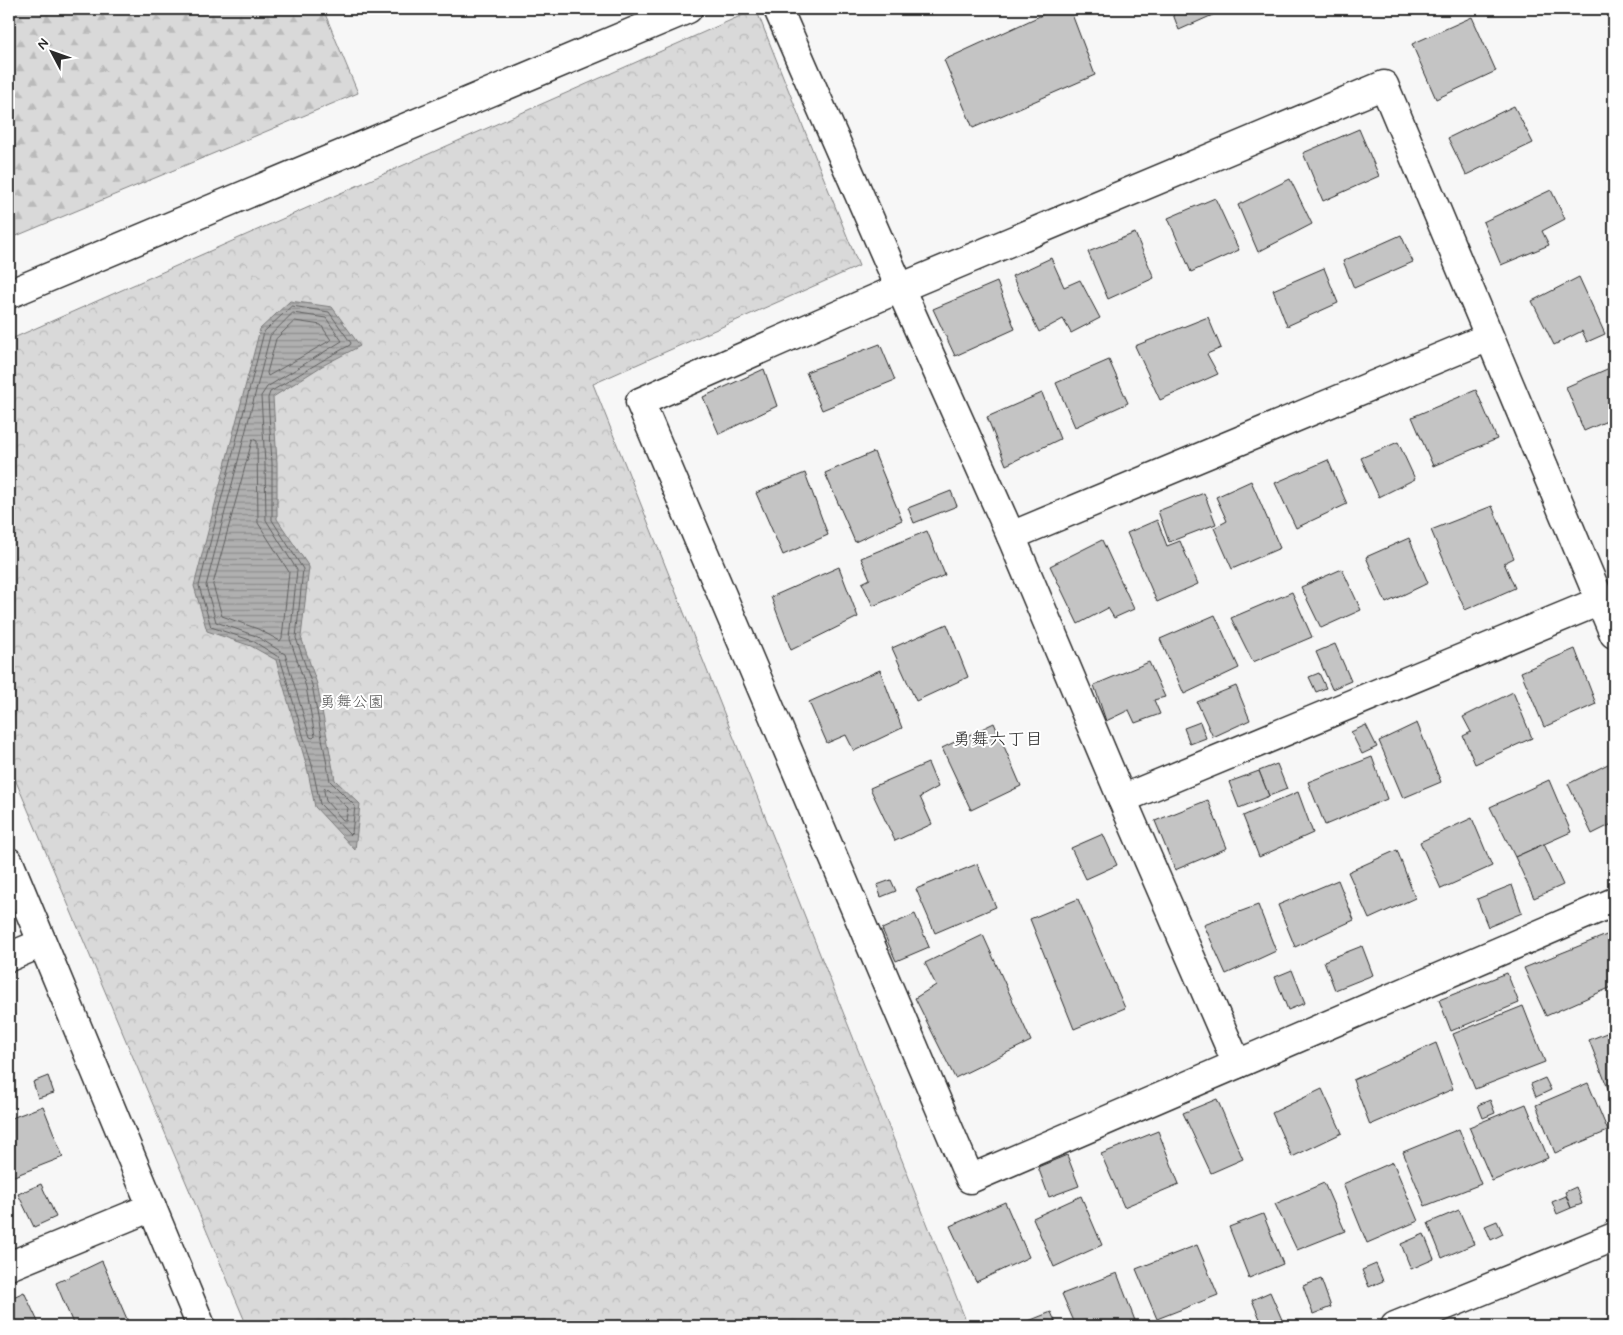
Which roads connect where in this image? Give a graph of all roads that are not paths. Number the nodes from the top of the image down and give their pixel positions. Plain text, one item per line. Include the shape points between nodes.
1 (688, 9) edge
2 (778, 9) edge
3 (900, 288) junction
4 (9, 294) edge
5 (1489, 337) junction
6 (1011, 536) junction
7 (1600, 601) junction
8 (1614, 634) edge
9 (1122, 799) junction
10 (9, 862) edge
11 (1614, 902) edge
12 (42, 942) junction
13 (9, 957) edge
14 (1237, 1064) junction
15 (152, 1207) junction
16 (1614, 1237) edge
17 (9, 1266) edge
18 (201, 1326) edge
19 (1395, 1326) edge

1 - 4 street
2 - 3 street
3 - 5 street via 1384,85
3 - 6 street
3 - 14 street via 640,402 970,1179
5 - 6 street
5 - 7 street
6 - 9 street
7 - 8 street
7 - 9 street
9 - 14 street
10 - 12 street
11 - 14 street
12 - 13 street
12 - 15 street
15 - 17 street
15 - 18 street
16 - 19 street

